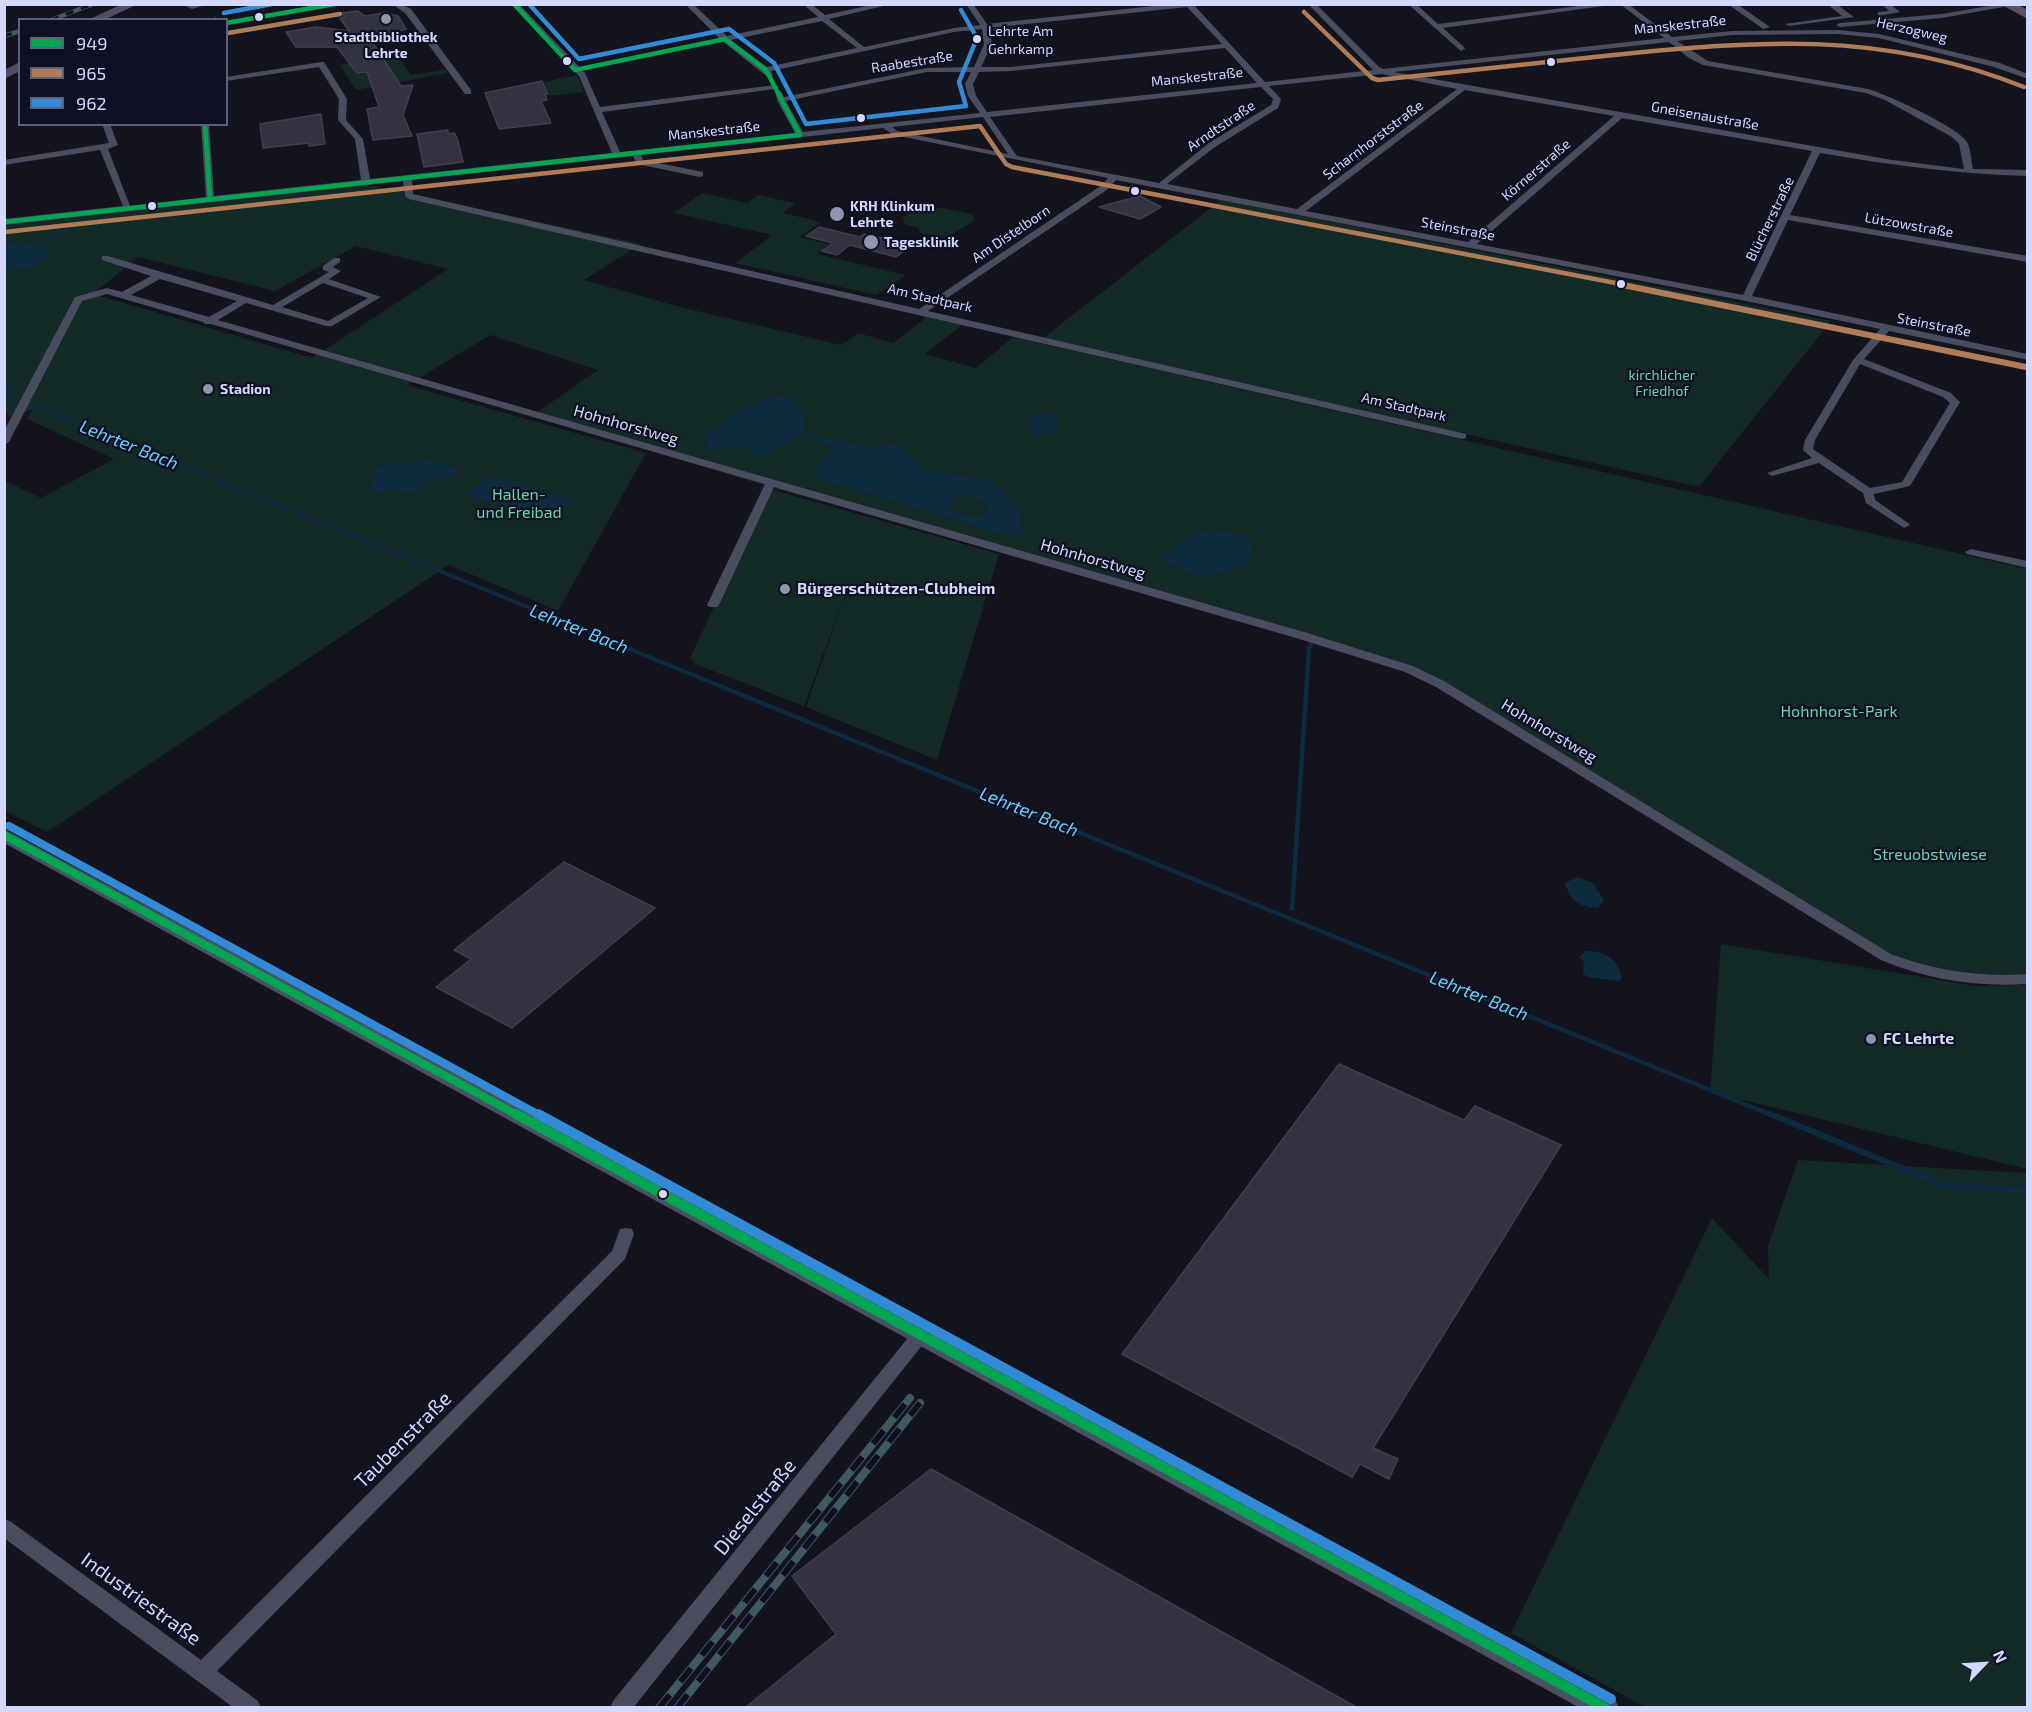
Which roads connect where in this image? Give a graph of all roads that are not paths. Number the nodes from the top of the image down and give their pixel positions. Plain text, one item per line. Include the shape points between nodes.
1 (133, 4) edge
2 (185, 4) edge
3 (206, 4) edge
4 (338, 4) edge
5 (395, 4) edge
6 (514, 4) edge
7 (688, 4) edge
8 (806, 4) edge
9 (889, 4) edge
10 (969, 4) edge
11 (1120, 4) edge
12 (1311, 4) edge
13 (1411, 4) edge
14 (1615, 4) edge
15 (1623, 4) edge
16 (1731, 4) edge
17 (1830, 4) edge
18 (1885, 4) edge
19 (2006, 4) edge
20 (2017, 4) edge
21 (1188, 5) edge
22 (1126, 11) junction
23 (2028, 15) edge
24 (1850, 17) junction
25 (98, 18) edge
26 (214, 18) edge
27 (822, 18) junction
28 (228, 23) edge
29 (985, 27) junction
30 (1436, 27) junction
31 (1764, 29) junction
32 (1786, 32) junction
33 (725, 39) junction
34 (1670, 40) junction
35 (1227, 46) junction
36 (862, 49) junction
37 (1461, 49) dead end
38 (18, 60) edge
39 (18, 67) edge
40 (978, 67) junction
41 (4, 69) edge
42 (766, 70) junction
43 (1379, 70) junction
44 (4, 75) edge
45 (2028, 76) edge
46 (228, 79) edge
47 (1264, 83) junction
48 (775, 87) junction
49 (1463, 88) junction
50 (468, 92) dead end
51 (781, 100) junction
52 (598, 110) junction
53 (985, 115) junction
54 (1620, 115) junction
55 (107, 126) edge
56 (205, 126) edge
57 (885, 126) junction
58 (800, 135) junction
59 (102, 147) junction
60 (1817, 150) junction
61 (636, 153) junction
62 (617, 155) junction
63 (1014, 157) junction
64 (4, 163) edge
65 (1969, 172) junction
66 (2028, 172) edge
67 (700, 174) dead end
68 (1114, 177) junction
69 (407, 178) junction
70 (366, 182) junction
71 (1160, 186) junction
72 (210, 199) junction
73 (126, 205) dead end
74 (1299, 212) junction
75 (1786, 217) junction
76 (4, 222) edge
77 (1470, 245) junction
78 (105, 258) dead end
79 (2028, 259) edge
80 (337, 260) dead end
81 (160, 275) junction
82 (322, 280) junction
83 (122, 296) junction
84 (1746, 298) junction
85 (245, 300) junction
86 (274, 308) junction
87 (921, 312) junction
88 (212, 320) junction
89 (1886, 329) junction
90 (2028, 357) edge
91 (1858, 360) junction
92 (1462, 436) dead end
93 (4, 442) edge
94 (1820, 459) junction
95 (1772, 473) dead end
96 (770, 484) junction
97 (1868, 492) junction
98 (1904, 525) dead end
99 (1971, 552) dead end
100 (2026, 562) edge
101 (713, 605) dead end
102 (4, 835) edge
103 (2028, 979) edge
104 (626, 1234) dead end
105 (922, 1333) junction
106 (4, 1527) edge
107 (203, 1672) junction
108 (251, 1707) edge
109 (620, 1707) edge
110 (1606, 1707) edge

1 - 25 main road
2 - 3 street
3 - 26 street
4 - 28 street
5 - 50 street via 408,11
6 - 52 street via 582,75
7 - 33 street
8 - 27 street
9 - 27 street
10 - 29 street
11 - 22 street
12 - 43 street
13 - 30 street
14 - 30 street
15 - 34 street
16 - 31 street
17 - 24 street
18 - 24 street, Manskestraße via 1896,12
19 - 23 highway
20 - 32 street, Manskestraße via 1942,16 1793,28
21 - 22 street
21 - 35 street
22 - 29 street
24 - 31 street, Manskestraße
27 - 33 street
27 - 36 street
29 - 36 street
29 - 40 street via 990,42
30 - 37 street
31 - 32 street, Manskestraße
31 - 34 street, Manskestraße
32 - 45 street, Herzogweg via 1879,36
33 - 42 street
34 - 43 street, Manskestraße
34 - 65 street via 1706,63 1868,91 1888,98 1955,135 1963,143
35 - 40 street, Raabestraße via 1011,69
35 - 47 street
36 - 42 street
38 - 41 main road
39 - 44 main road
40 - 51 street, Raabestraße via 916,72
40 - 53 street via 969,84
42 - 48 street
43 - 47 street, Manskestraße
43 - 49 street, Gneisenaustraße
46 - 70 street via 321,64 343,99 342,120 359,139
47 - 53 street, Manskestraße
47 - 71 street, Arndtstraße via 1277,99 1275,106 1212,145
48 - 51 street
48 - 52 street
49 - 54 street, Gneisenaustraße
49 - 74 street, Scharnhorststraße
51 - 58 street
52 - 62 street
53 - 57 street, Manskestraße
53 - 63 street
54 - 60 street, Gneisenaustraße
54 - 77 street, Körnerstraße
55 - 59 street via 114,145
56 - 72 street
57 - 58 street, Manskestraße
57 - 63 street, Steinstraße via 894,133
58 - 61 street, Manskestraße
59 - 64 street
59 - 73 street
60 - 65 street, Gneisenaustraße
60 - 75 street, Blücherstraße
61 - 62 street, Manskestraße
61 - 67 street, Manskestraße via 640,162
62 - 69 street, Manskestraße
63 - 68 street, Steinstraße
65 - 66 street, Gneisenaustraße
68 - 71 street, Steinstraße
68 - 87 street, Am Distelborn via 1105,187
69 - 70 street, Manskestraße
69 - 87 street, Am Stadtpark via 410,196
70 - 72 street, Manskestraße
71 - 74 street, Steinstraße
72 - 76 street, Manskestraße
74 - 77 street, Steinstraße
75 - 79 street, Lützowstraße
75 - 84 street, Blücherstraße
77 - 84 street, Steinstraße
78 - 81 street
80 - 82 street via 326,268 336,271
81 - 83 street
81 - 85 street
82 - 86 street
82 - 86 street via 376,297 329,324
83 - 88 street, Hohnhorstweg
83 - 93 street, Hohnhorstweg via 107,291 78,299
84 - 89 street, Steinstraße
85 - 86 street
85 - 88 street
87 - 92 street, Am Stadtpark
88 - 96 street, Hohnhorstweg
89 - 90 street, Steinstraße
89 - 91 street
91 - 94 street via 1810,440 1808,450
91 - 97 street via 1956,402 1906,484
94 - 95 street
94 - 97 street
96 - 101 street
96 - 103 street, Hohnhorstweg via 1409,669 1460,696 1886,957 1922,972 1961,979
97 - 98 street via 1870,501
99 - 100 street
102 - 105 street
104 - 107 street, Taubenstraße via 619,1254
105 - 109 street, Dieselstraße
105 - 110 street
106 - 107 street, Industriestraße
107 - 108 street, Industriestraße

